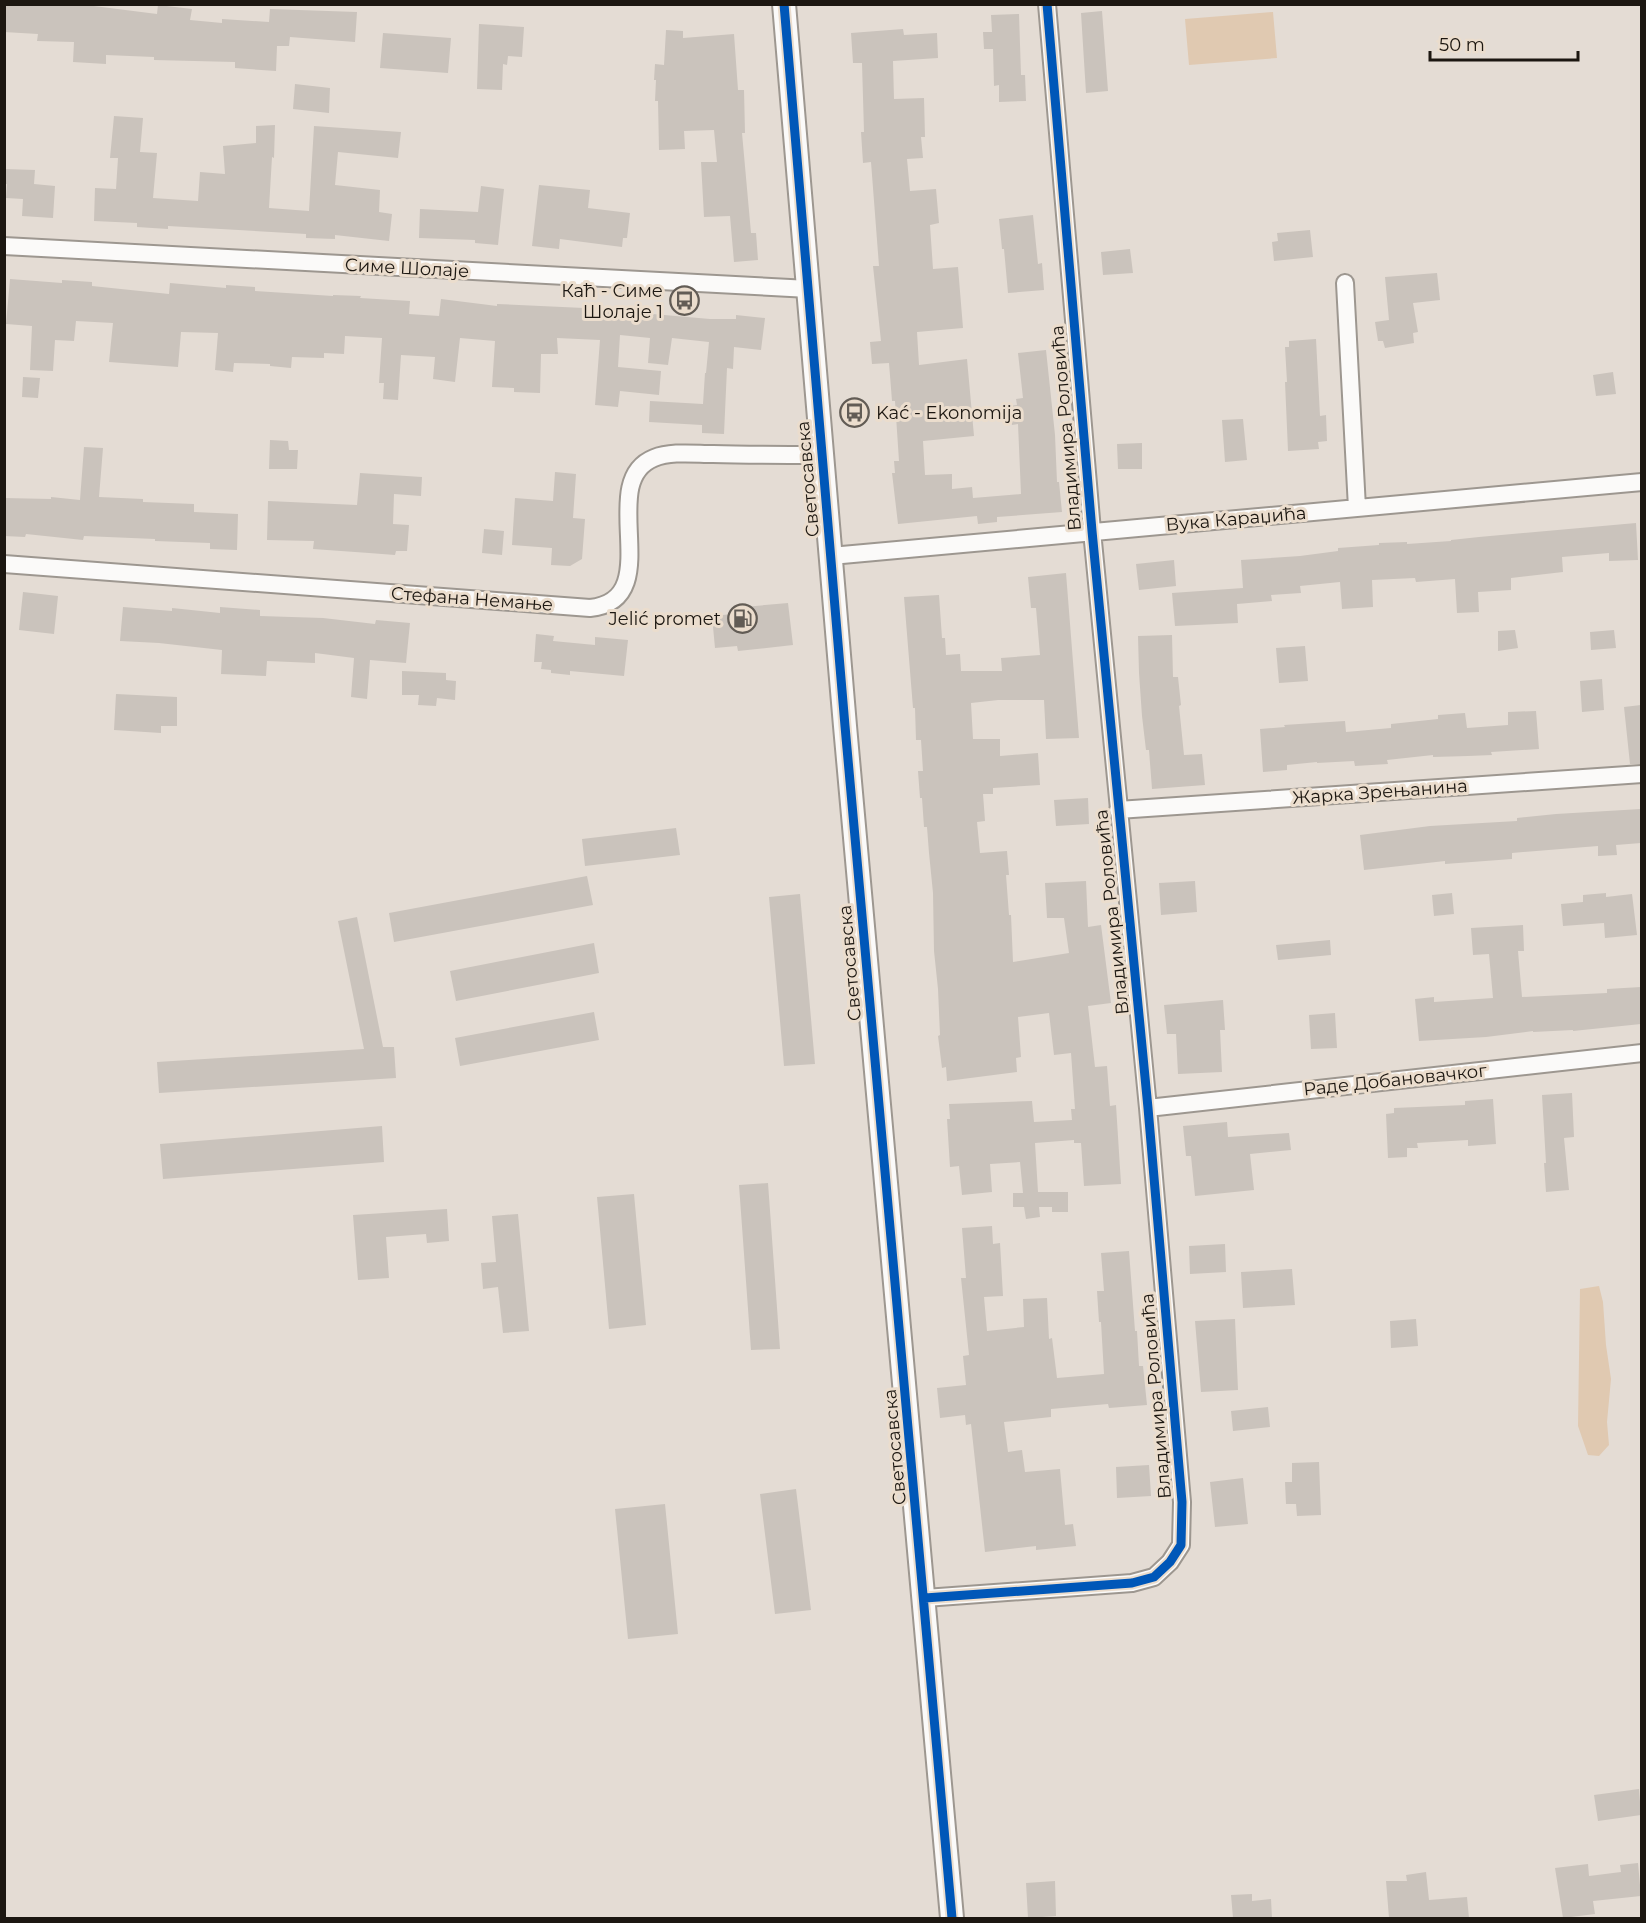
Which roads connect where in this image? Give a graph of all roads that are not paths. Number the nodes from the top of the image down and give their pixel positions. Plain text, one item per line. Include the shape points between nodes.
1 (784, 4) edge
2 (1047, 4) edge
3 (4, 246) edge
4 (1345, 283) dead end
5 (809, 289) junction
6 (822, 455) junction
7 (1641, 482) edge
8 (1357, 508) junction
9 (1092, 531) junction
10 (831, 556) junction
11 (4, 564) edge
12 (1641, 774) edge
13 (1118, 810) junction
14 (1641, 1053) edge
15 (1148, 1108) junction
16 (926, 1598) junction
17 (952, 1918) edge

1 - 5 main road, Светосавска
2 - 9 street, Владимира Роловића
3 - 5 street, Симе Шолаје
4 - 8 street
5 - 6 main road, Светосавска
6 - 10 main road, Светосавска
6 - 11 street, Стефана Немање via 679,454 646,463 638,469 631,485 625,583 615,600 599,607
7 - 8 street, Вука Караџића
8 - 9 street, Вука Караџића
9 - 10 street, Вука Караџића
9 - 13 street, Владимира Роловића
10 - 16 main road, Светосавска
12 - 13 street, Жарка Зрењанина
13 - 15 street, Владимира Роловића
14 - 15 street, Раде Добановачког
15 - 16 street, Владимира Роловића via 1182,1502 1181,1545 1154,1577 1132,1583
16 - 17 main road, Светосавска

